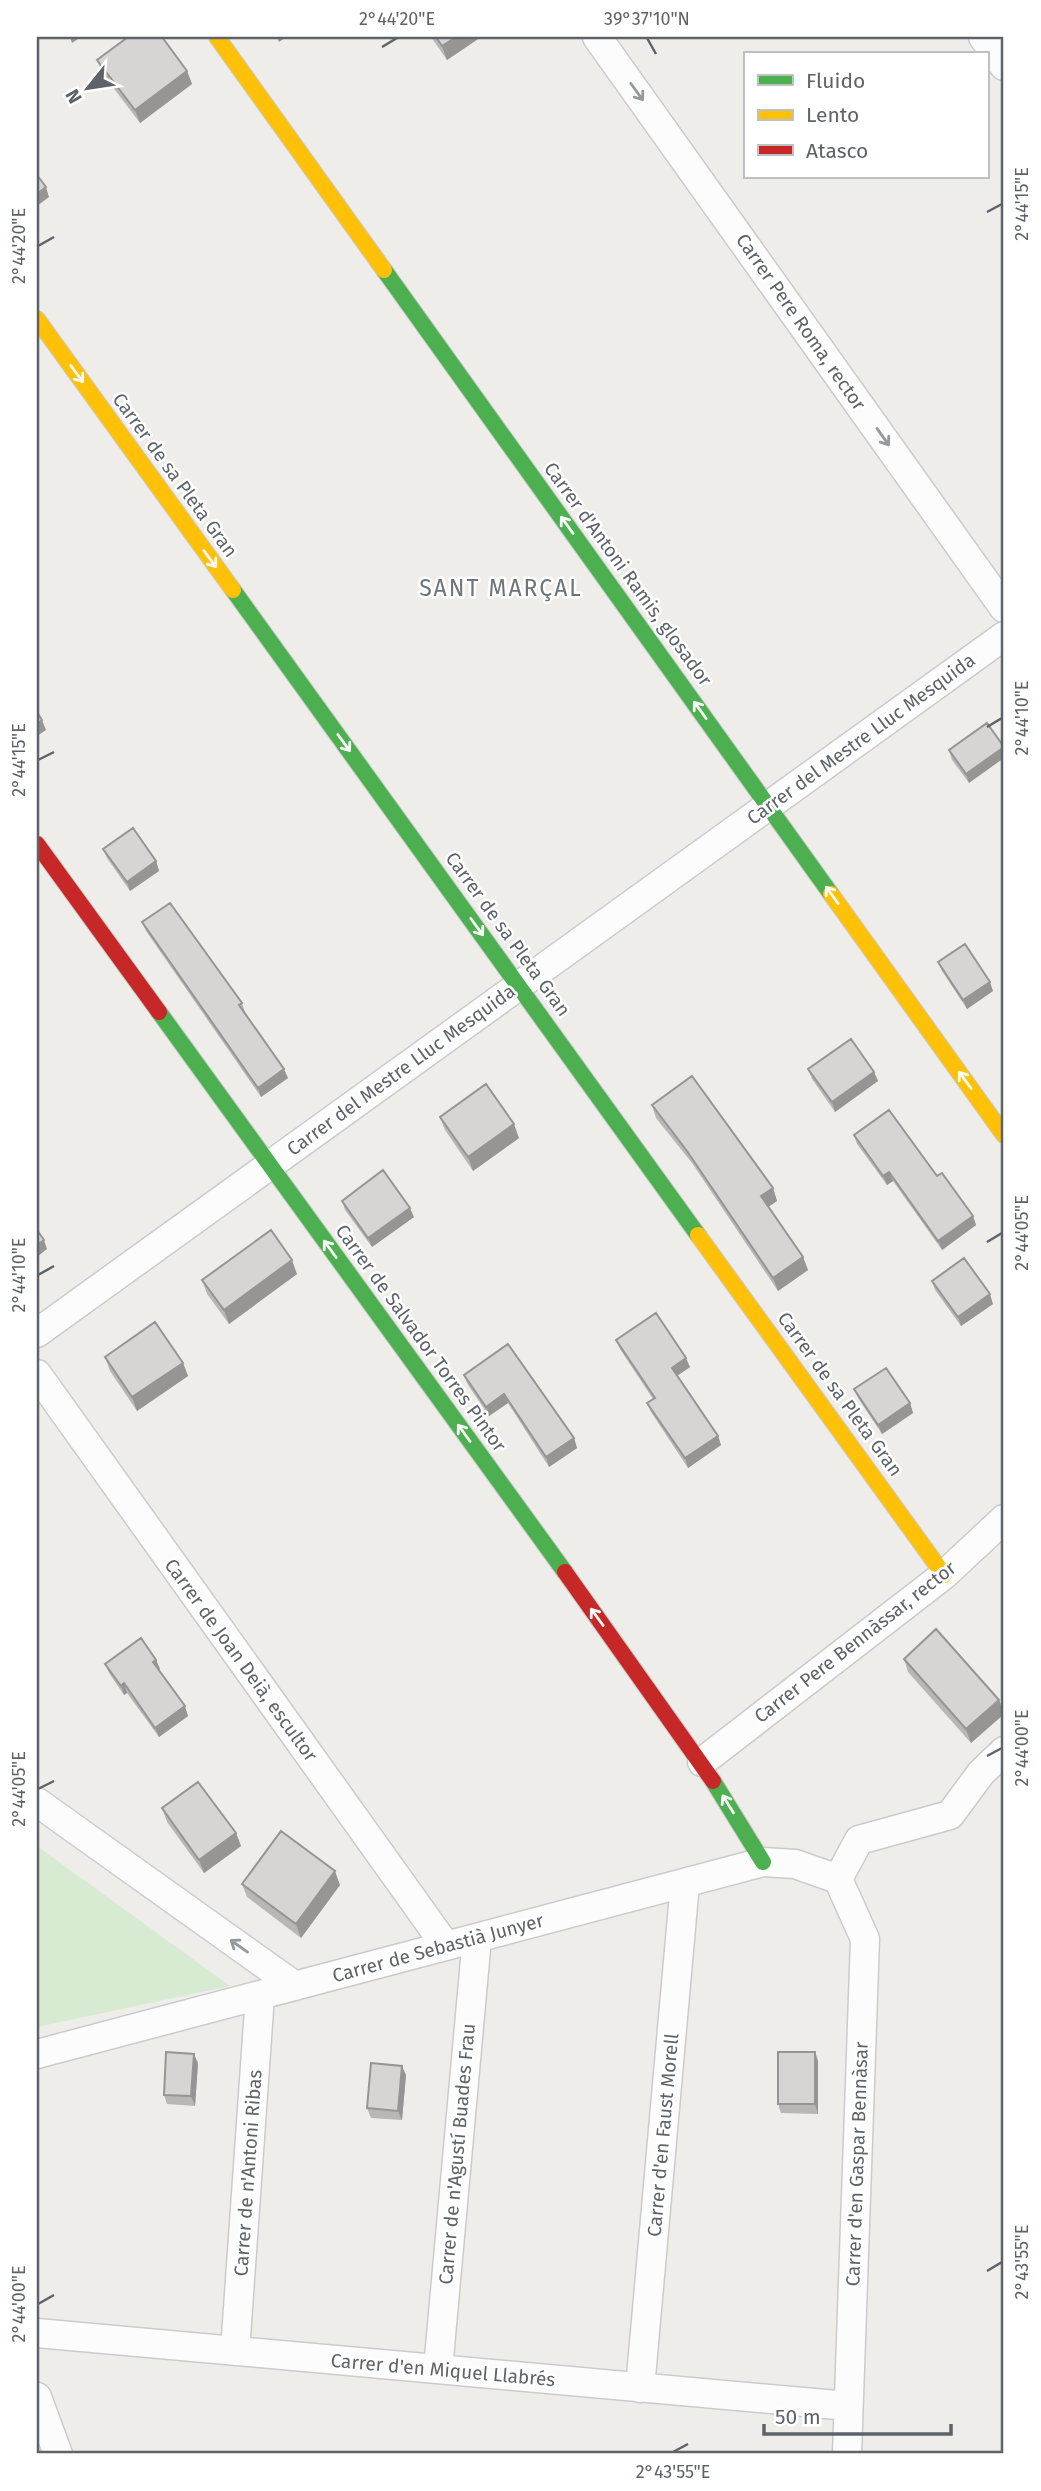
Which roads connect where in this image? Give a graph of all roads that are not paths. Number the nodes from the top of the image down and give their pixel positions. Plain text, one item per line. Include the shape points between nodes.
1 (217, 37) edge
2 (597, 37) edge
3 (983, 37) edge
4 (1004, 66) edge
5 (37, 319) edge
6 (1004, 608) edge
7 (1004, 636) edge
8 (768, 806) junction
9 (37, 844) edge
10 (519, 985) junction
11 (1004, 1135) edge
12 (269, 1165) junction
13 (37, 1333) edge
14 (37, 1374) edge
15 (1004, 1519) edge
16 (944, 1575) junction
17 (1004, 1751) edge
18 (702, 1762) junction
19 (37, 1802) edge
20 (763, 1862) junction
21 (838, 1879) junction
22 (685, 1883) junction
23 (477, 1938) junction
24 (446, 1946) junction
25 (295, 1986) junction
26 (260, 1995) junction
27 (37, 2054) edge
28 (37, 2333) edge
29 (236, 2351) junction
30 (438, 2370) junction
31 (640, 2388) junction
32 (37, 2397) edge
33 (848, 2406) junction
34 (58, 2454) edge
35 (847, 2454) edge

8 -> 1 street, Carrer d'Antoni Ramis, glosador
2 -> 6 street, Carrer Pere Roma, rector
3 - 4 street
5 -> 10 street, Carrer de sa Pleta Gran
7 - 8 street, Carrer del Mestre Lluc Mesquida
8 - 10 street, Carrer del Mestre Lluc Mesquida
11 -> 8 street, Carrer d'Antoni Ramis, glosador
9 - 12 street, Carrer de Salvador Torres Pintor
10 - 12 street, Carrer del Mestre Lluc Mesquida
10 - 16 street, Carrer de sa Pleta Gran
12 - 13 street, Carrer del Mestre Lluc Mesquida
18 -> 12 street, Carrer de Salvador Torres Pintor
14 - 24 street, Carrer de Joan Deià, escultor
15 - 16 street, Carrer Pere Bennàssar, rector
16 - 18 street, Carrer Pere Bennàssar, rector
17 - 21 street via 950,1815 859,1840
20 -> 18 street, Carrer de Salvador Torres Pintor
25 -> 19 street
20 - 21 street, Carrer de Sebastià Junyer via 795,1864
20 - 22 street, Carrer de Sebastià Junyer
21 - 33 street, Carrer d'en Gaspar Bennàsar via 865,1939
22 - 23 street, Carrer de Sebastià Junyer
22 - 31 street, Carrer d'en Faust Morell
23 - 24 street, Carrer de Sebastià Junyer
23 - 30 street, Carrer de n'Agustí Buades Frau
24 - 25 street, Carrer de Sebastià Junyer
25 - 26 street, Carrer de Sebastià Junyer
26 - 27 street, Carrer de Sebastià Junyer
26 - 29 street, Carrer de n'Antoni Ribas
28 - 29 street, Carrer d'en Miquel Llabrés
29 - 30 street, Carrer d'en Miquel Llabrés
30 - 31 street, Carrer d'en Miquel Llabrés
31 - 33 street, Carrer d'en Miquel Llabrés
32 - 34 street
33 - 35 street, Carrer d'en Gaspar Bennàsar

